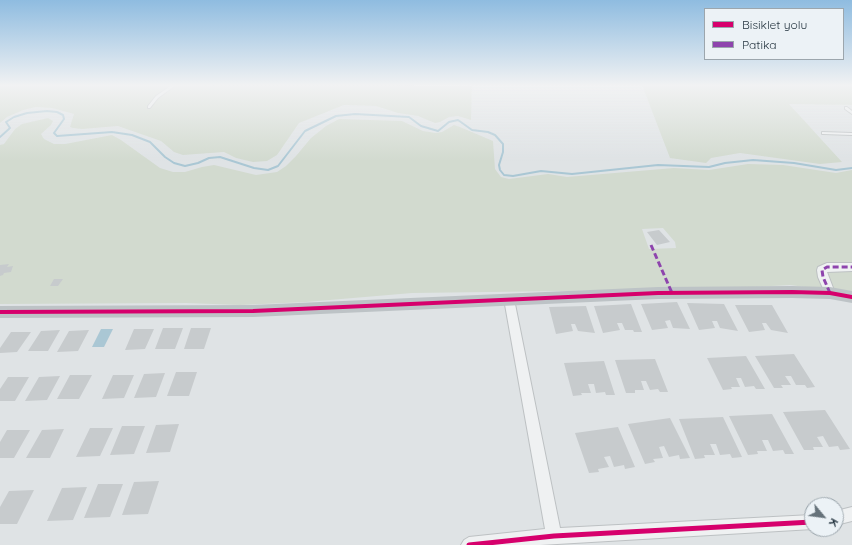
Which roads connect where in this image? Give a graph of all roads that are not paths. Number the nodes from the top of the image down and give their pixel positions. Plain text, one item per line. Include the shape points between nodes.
1 (823, 134) dead end
2 (852, 134) edge
3 (852, 267) edge
4 (830, 294) junction
5 (852, 297) edge
6 (508, 299) junction
7 (0, 312) edge
8 (804, 522) edge
9 (554, 536) junction
10 (469, 545) edge

1 - 2 lane
3 - 4 street via 827,266 822,270
4 - 5 street
4 - 6 street via 658,293
6 - 7 street via 252,311
6 - 9 street
8 - 9 street
9 - 10 street

